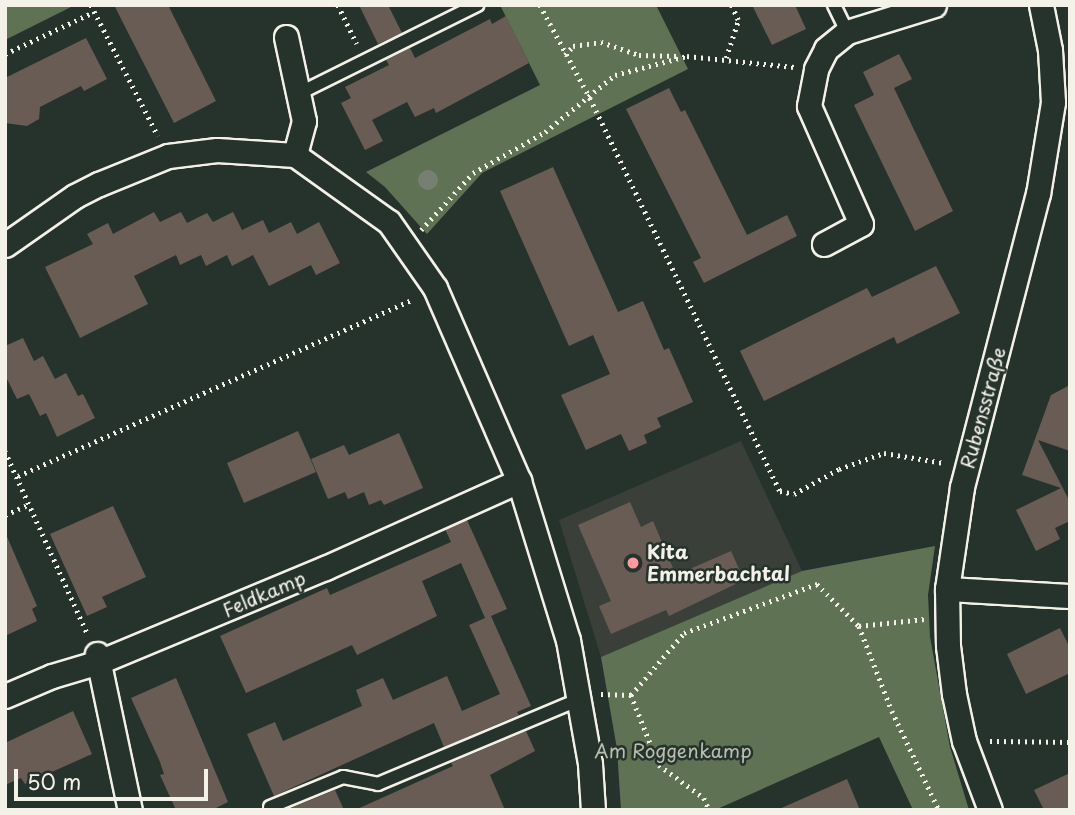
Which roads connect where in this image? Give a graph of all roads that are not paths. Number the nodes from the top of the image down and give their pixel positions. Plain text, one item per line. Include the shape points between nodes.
1 (478, 5) edge
2 (834, 5) edge
3 (934, 5) edge
4 (1041, 5) edge
5 (847, 32) junction
6 (286, 37) dead end
7 (300, 93) junction
8 (295, 155) junction
9 (824, 244) dead end
10 (5, 245) edge
11 (519, 481) junction
12 (1070, 596) edge
13 (948, 601) junction
14 (98, 658) junction
15 (579, 695) junction
16 (5, 696) edge
17 (270, 807) dead end
18 (130, 810) edge
19 (593, 810) edge
20 (990, 810) edge

1 - 7 lane
2 - 5 lane
3 - 5 street
4 - 13 street, Rubensstraße via 1053,102 1038,194 967,467
5 - 9 street via 826,49 816,69 809,106 861,224
6 - 7 street
7 - 8 street via 304,121
8 - 10 street via 216,150 168,156 75,195
8 - 11 street via 380,215 408,245 435,288
11 - 14 street, Feldkamp via 325,568
11 - 15 street via 558,605
12 - 13 street
13 - 20 street, Rubensstraße via 954,694 964,741
14 - 16 street, Feldkamp
14 - 18 street
15 - 17 lane via 379,784 342,777
15 - 19 street

